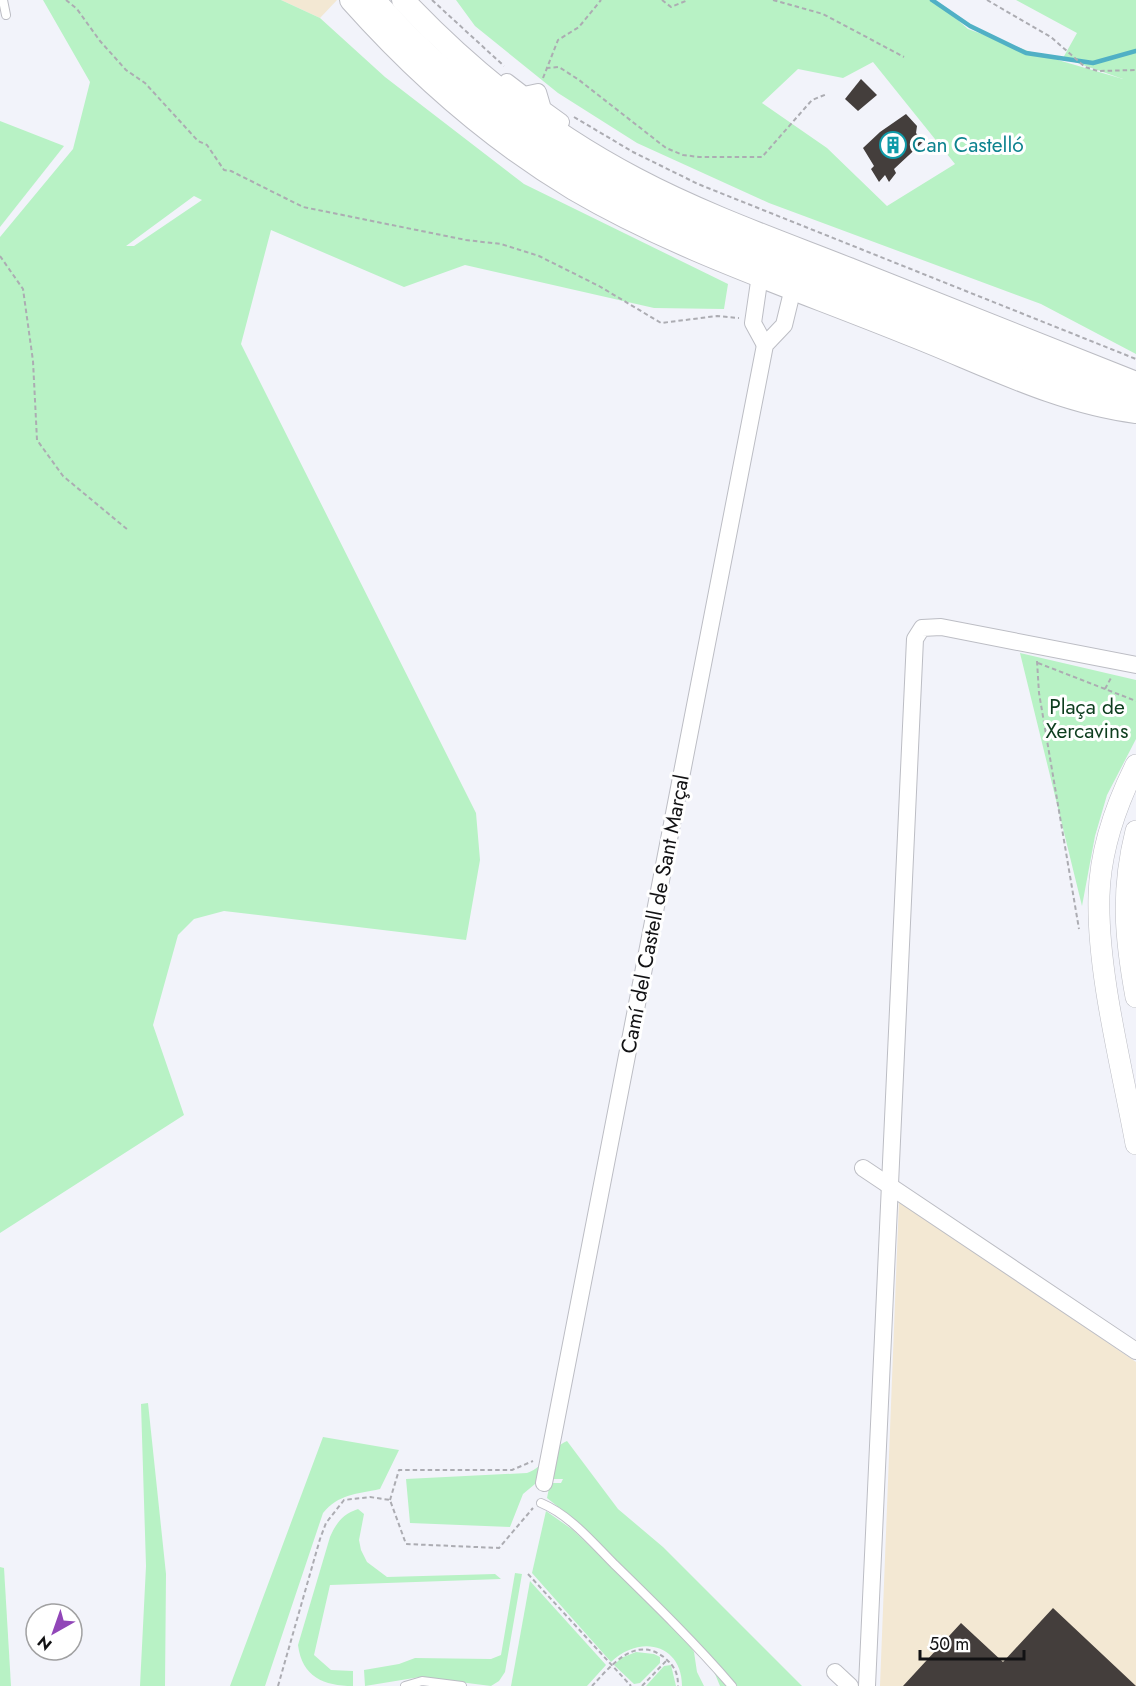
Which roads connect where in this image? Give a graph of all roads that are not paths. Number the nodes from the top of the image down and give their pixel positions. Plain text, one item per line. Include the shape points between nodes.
1 (3, 0) edge
2 (351, 0) edge
3 (374, 0) edge
4 (6, 15) dead end
5 (398, 16) edge
6 (760, 275) junction
7 (793, 288) junction
8 (765, 345) junction
9 (1136, 383) edge
10 (1136, 403) edge
11 (1136, 412) edge
12 (1136, 665) edge
13 (1136, 765) edge
14 (1136, 831) edge
15 (1136, 997) edge
16 (1136, 1144) edge
17 (862, 1168) dead end
18 (890, 1186) junction
19 (1136, 1351) edge
20 (544, 1483) dead end
21 (539, 1503) road end
22 (835, 1672) dead end
23 (405, 1686) edge
24 (462, 1686) edge
25 (732, 1686) edge
26 (850, 1686) edge
27 (867, 1686) edge

1 - 4 lane
2 - 5 main road
3 - 5 main road
5 - 6 main road via 474,119 574,189 651,229
5 - 9 main road via 434,32 530,113 635,178 706,212
5 - 10 main road via 442,69 498,115 621,194 692,227
6 - 7 main road
6 - 8 street via 753,323
7 - 8 street via 784,326
7 - 11 main road via 1075,400
8 - 20 street, Camí del Castell de Sant Marçal
12 - 18 street via 940,627 927,627 917,634
13 - 16 street via 1112,824 1099,894 1102,956
14 - 15 street via 1125,885 1125,923
17 - 18 street
18 - 19 street
18 - 27 street
21 - 25 lane via 554,1508 586,1537
22 - 26 street
23 - 24 lane via 422,1681

